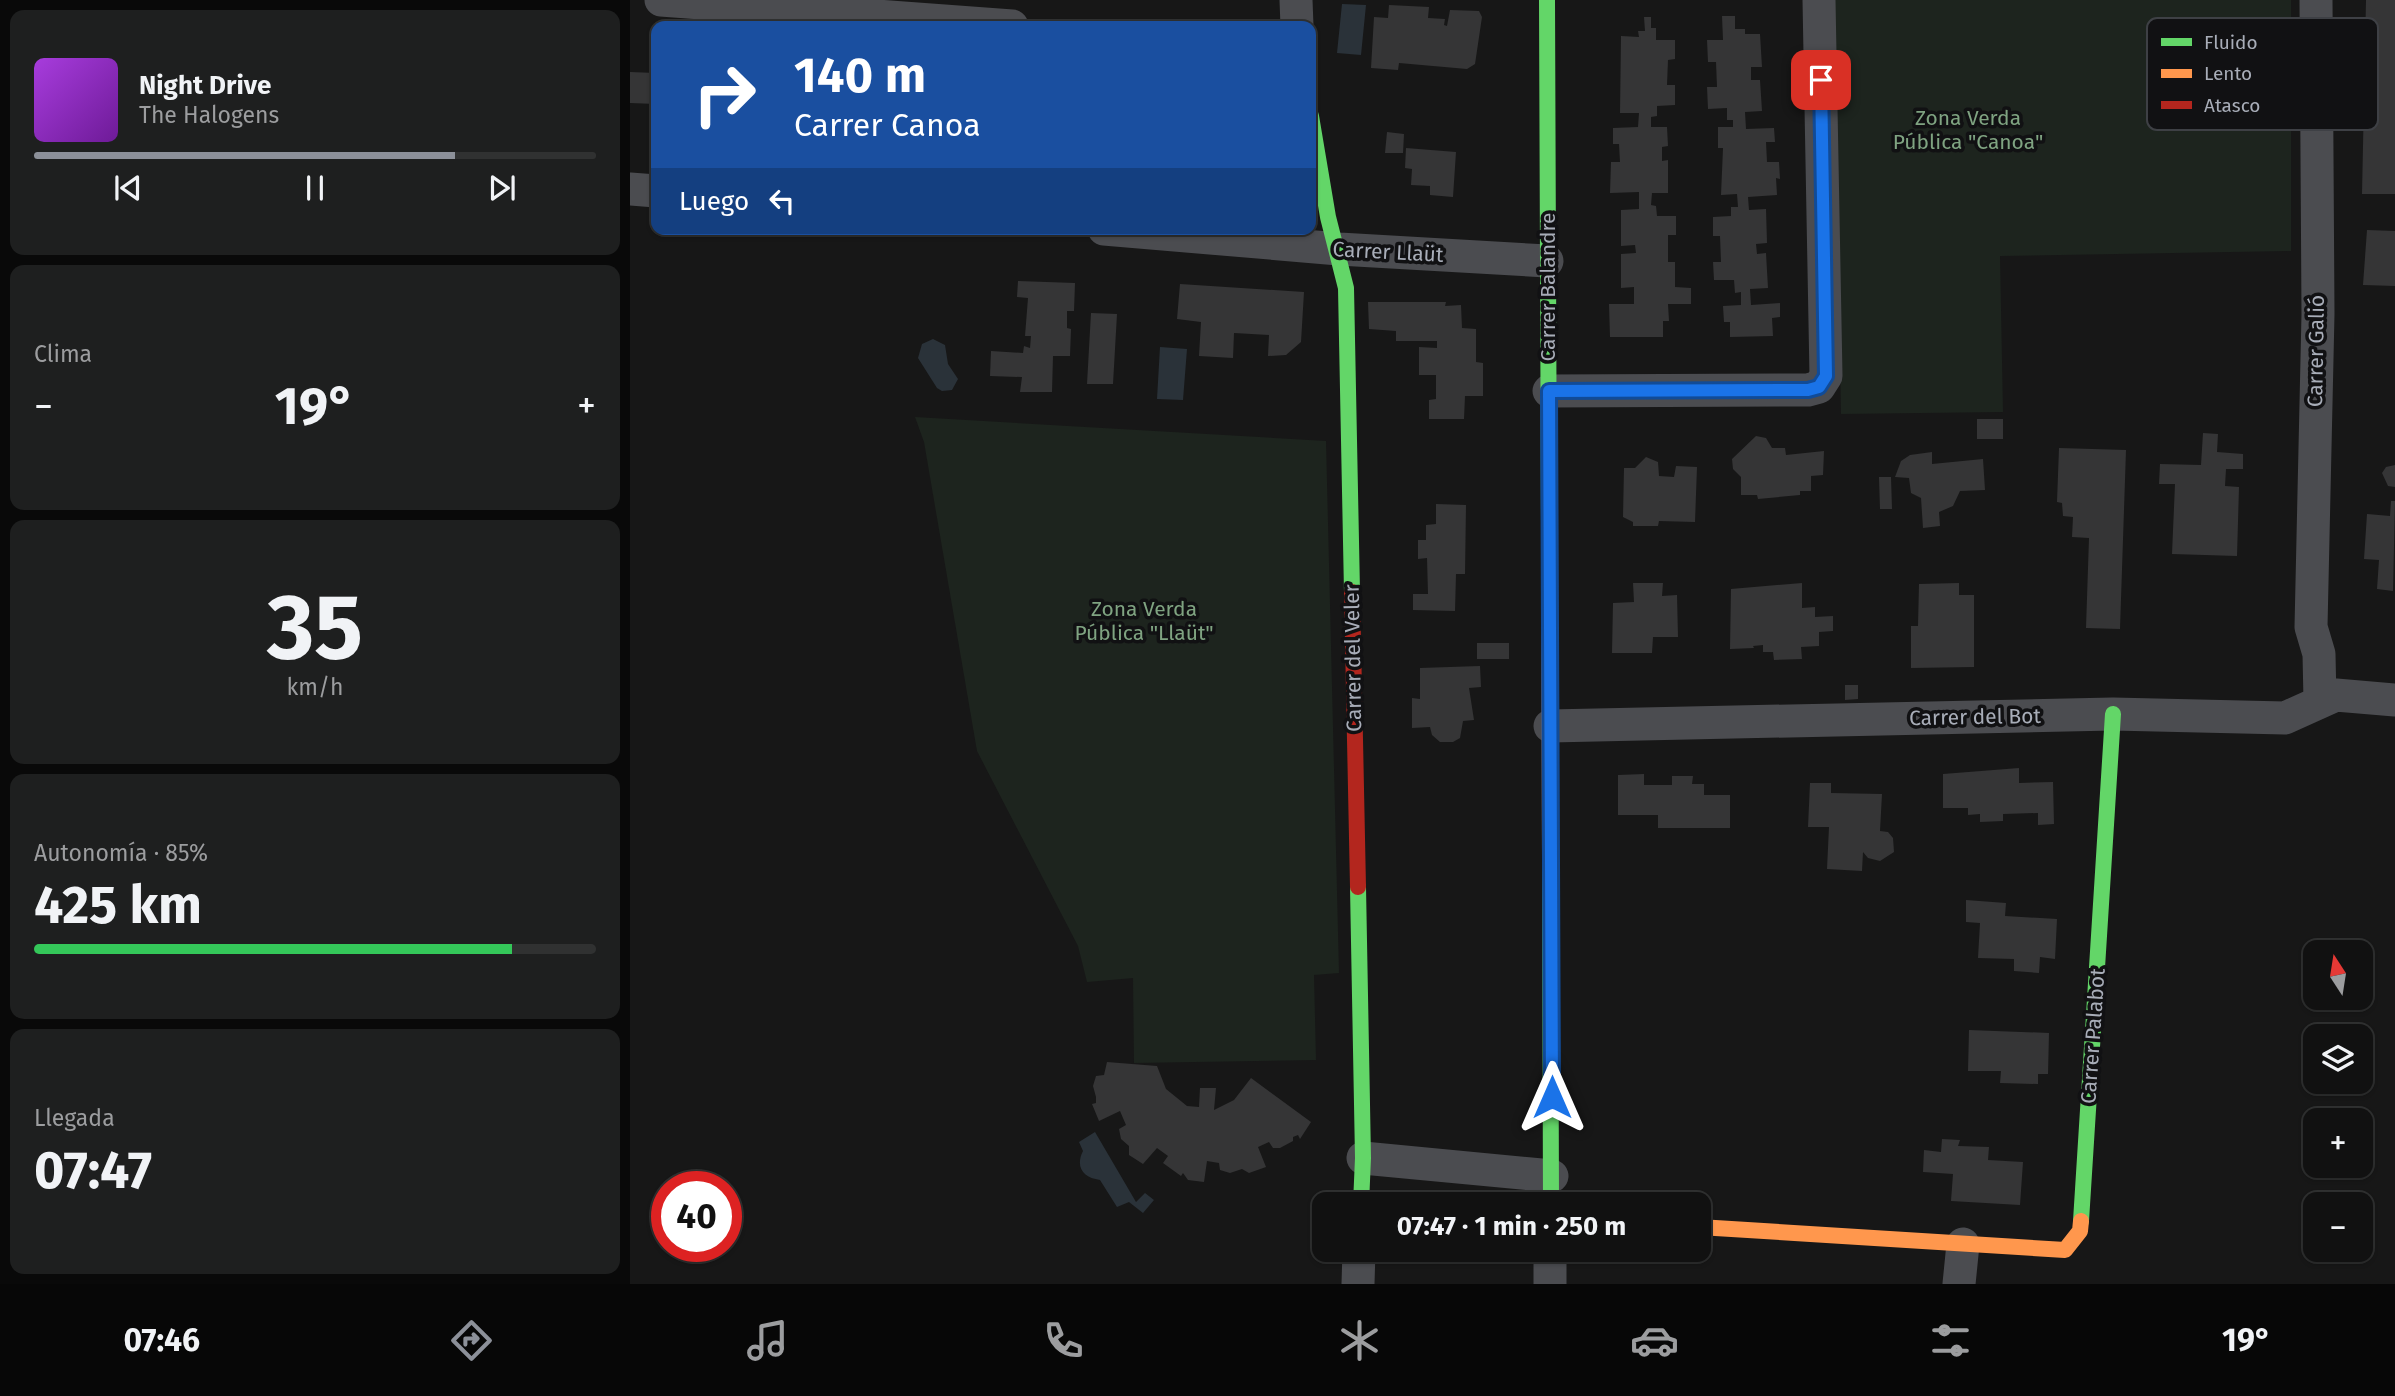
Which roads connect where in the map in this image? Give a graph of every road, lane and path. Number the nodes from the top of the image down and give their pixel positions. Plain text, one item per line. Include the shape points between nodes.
1 (661, 0) edge
2 (1296, 0) edge
3 (1547, 0) edge
4 (1819, 0) edge
5 (2316, 0) edge
6 (769, 4) edge
7 (2316, 18) edge
8 (957, 21) edge
9 (1297, 21) edge
10 (2317, 130) edge
11 (1316, 146) edge
12 (630, 189) edge
13 (651, 191) edge
14 (1174, 235) edge
15 (1339, 249) junction
16 (1547, 261) junction
17 (1549, 391) junction
18 (2395, 700) edge
19 (2319, 701) junction
20 (2113, 714) junction
21 (1550, 726) junction
22 (1363, 1158) junction
23 (1552, 1190) edge
24 (1362, 1192) edge
25 (1711, 1228) edge
26 (1963, 1244) junction
27 (1359, 1262) edge
28 (1550, 1262) edge
29 (1358, 1284) edge
30 (1550, 1284) edge
31 (1959, 1284) edge

1 - 6 street
2 - 9 street
3 - 16 street, Carrer Balandre
4 - 17 street via 1826,376 1819,387
5 - 7 street, Carrer Galió
6 - 8 street
10 - 19 street, Carrer Galió via 2311,627 2319,654
11 - 15 street, Carrer del Veler via 1328,217
12 - 13 street
14 - 15 street, Carrer Llaüt
15 - 16 street, Carrer Llaüt
15 - 22 street, Carrer del Veler via 1346,288
16 - 17 street, Carrer Balandre
17 - 21 street, Carrer Balandre
18 - 19 street, Carrer del Bot via 2336,695
19 - 20 street, Carrer del Bot via 2285,718
20 - 21 street, Carrer del Bot
20 - 26 street, Carrer Palabot via 2080,1231 2065,1250
21 - 23 street, Carrer Balandre
22 - 23 street
22 - 24 street, Carrer del Veler
25 - 26 street, Carrer Palabot
26 - 31 street
27 - 29 street
28 - 30 street

